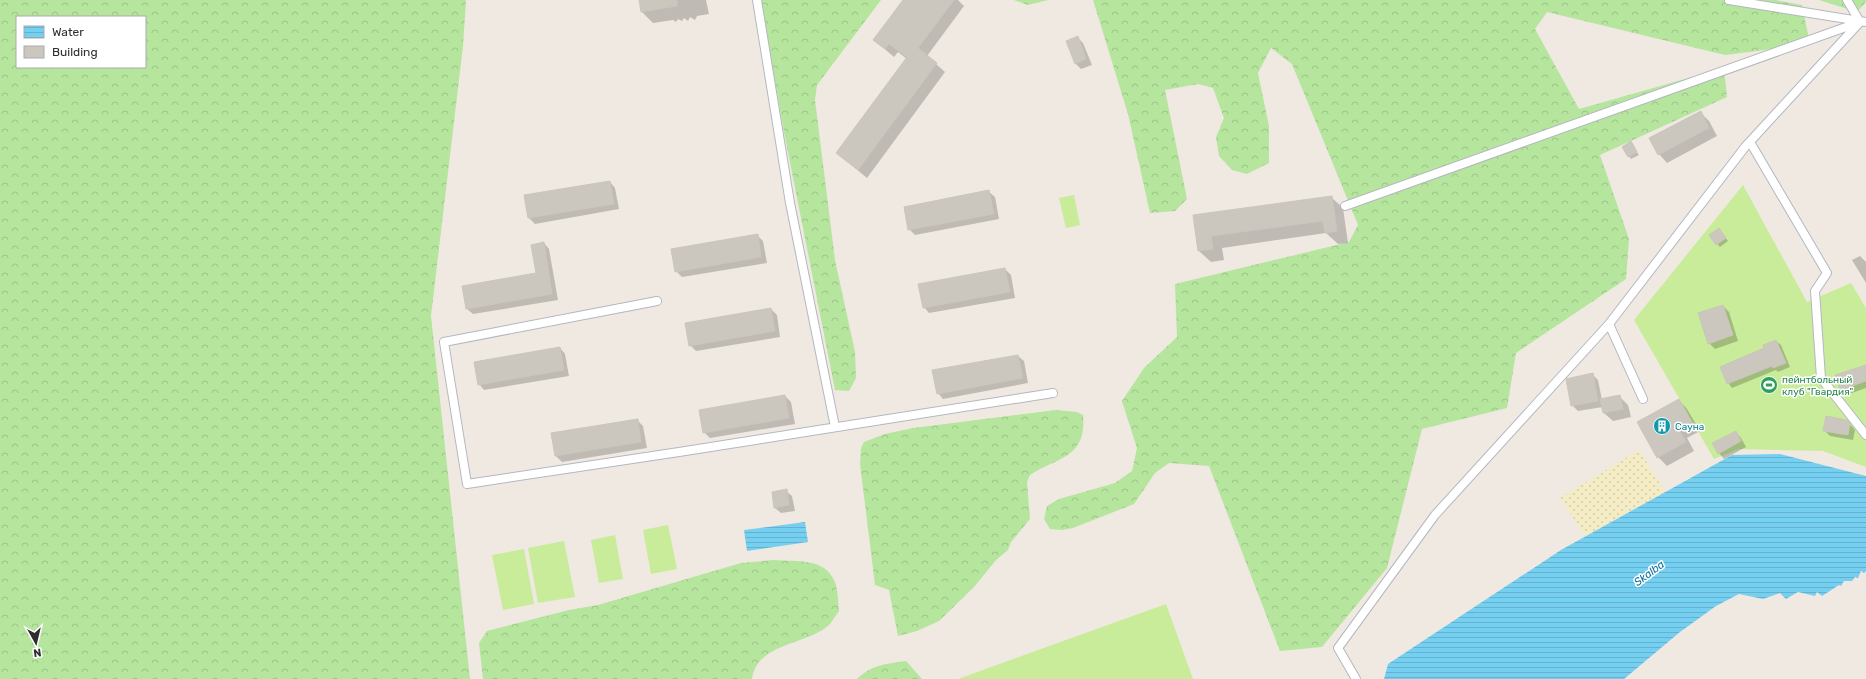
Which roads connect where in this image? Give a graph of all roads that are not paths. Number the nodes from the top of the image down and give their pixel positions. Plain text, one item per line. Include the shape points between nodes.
1 (757, 0) edge
2 (1729, 0) edge
3 (1847, 0) edge
4 (1863, 22) edge
5 (1750, 142) junction
6 (1345, 206) dead end
7 (657, 301) dead end
8 (1609, 324) junction
9 (1053, 393) dead end
10 (1643, 399) dead end
11 (835, 427) junction
12 (1866, 435) edge
13 (1356, 679) edge

1 - 11 lane via 790,203
2 - 4 lane
3 - 4 lane
4 - 5 lane
4 - 6 lane
5 - 8 lane
5 - 12 lane via 1827,273 1814,291 1821,378
7 - 11 lane via 444,342 467,484
8 - 10 lane
8 - 13 lane via 1435,515 1338,648
9 - 11 lane

